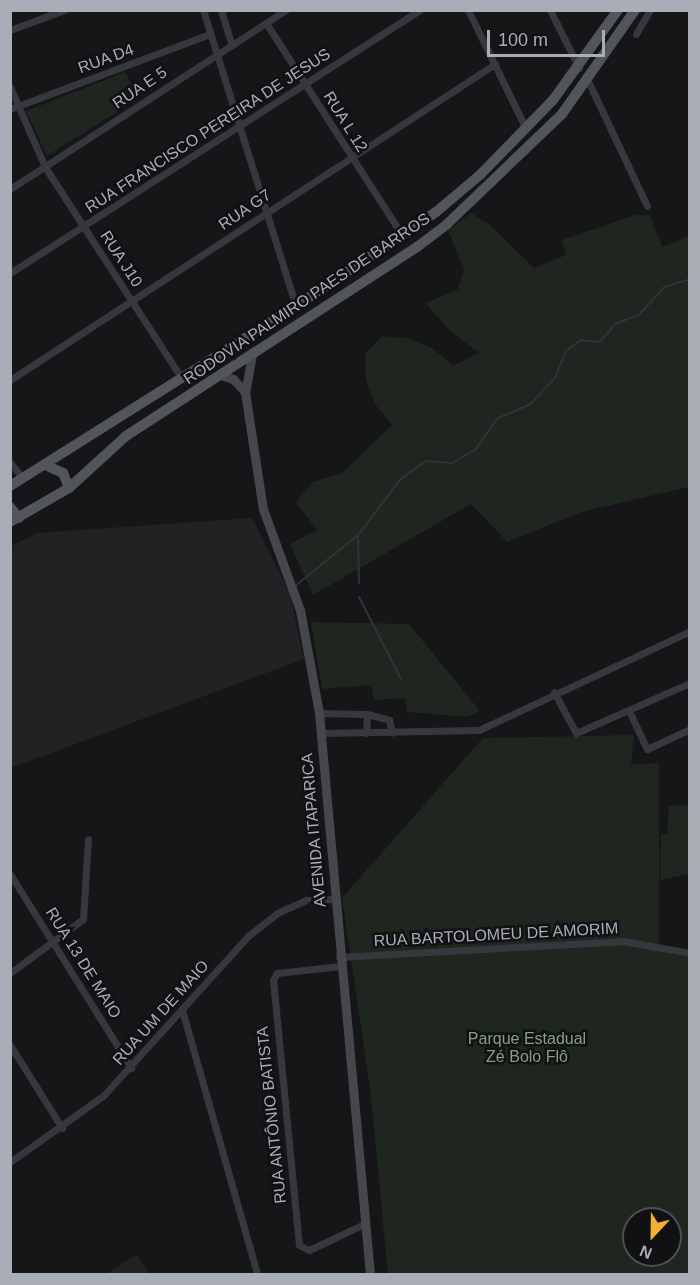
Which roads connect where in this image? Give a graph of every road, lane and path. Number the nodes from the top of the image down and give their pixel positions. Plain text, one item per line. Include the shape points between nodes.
1 (64, 10) edge
2 (203, 10) edge
3 (221, 10) edge
4 (286, 10) edge
5 (420, 10) edge
6 (468, 10) edge
7 (550, 10) edge
8 (618, 10) edge
9 (635, 10) edge
10 (650, 10) edge
11 (266, 23) junction
12 (10, 30) edge
13 (210, 34) junction
14 (636, 34) dead end
15 (232, 45) junction
16 (217, 53) junction
17 (495, 64) junction
18 (579, 68) junction
19 (588, 81) junction
20 (305, 84) junction
21 (10, 87) edge
22 (14, 107) edge
23 (240, 128) junction
24 (526, 129) junction
25 (352, 158) junction
26 (45, 167) junction
27 (10, 189) edge
28 (647, 206) dead end
29 (267, 211) junction
30 (84, 227) junction
31 (402, 235) junction
32 (10, 273) edge
33 (133, 303) junction
34 (297, 306) junction
35 (252, 354) junction
36 (220, 375) junction
37 (182, 379) junction
38 (10, 380) edge
39 (245, 392) junction
40 (10, 462) edge
41 (45, 465) junction
42 (22, 478) junction
43 (10, 486) edge
44 (69, 488) junction
45 (10, 507) edge
46 (15, 520) edge
47 (690, 631) edge
48 (690, 683) edge
49 (554, 692) junction
50 (629, 711) junction
51 (319, 713) junction
52 (367, 714) junction
53 (690, 729) edge
54 (321, 733) junction
55 (392, 733) junction
56 (366, 734) junction
57 (88, 839) dead end
58 (10, 874) edge
59 (335, 899) junction
60 (56, 942) junction
61 (690, 953) edge
62 (339, 962) junction
63 (10, 973) edge
64 (182, 1010) junction
65 (10, 1045) edge
66 (131, 1068) junction
67 (62, 1128) junction
68 (10, 1162) edge
69 (366, 1223) junction
70 (257, 1275) edge
71 (370, 1275) edge

1 - 12 street
2 - 13 street
3 - 15 street
4 - 11 street, RUA E 5
5 - 20 street, RUA FRANCISCO PEREIRA DE JESUS
6 - 17 street
7 - 18 street
8 - 18 main road, RODOVIA PALMIRO PAES DE BARROS
9 - 19 main road, RODOVIA PALMIRO PAES DE BARROS
10 - 14 street
11 - 15 street, RUA E 5
11 - 20 street, RUA L 12
13 - 16 street
13 - 22 street, RUA D4
15 - 16 street, RUA E 5
16 - 23 street
16 - 26 street, RUA E 5
17 - 24 street
17 - 25 street, RUA G7
18 - 24 main road, RODOVIA PALMIRO PAES DE BARROS
19 - 28 street
19 - 35 main road, RODOVIA PALMIRO PAES DE BARROS via 537,142 447,224
20 - 23 street, RUA FRANCISCO PEREIRA DE JESUS
20 - 25 street, RUA L 12
21 - 22 street, RUA J10
22 - 26 street, RUA J10
23 - 29 street
23 - 30 street, RUA FRANCISCO PEREIRA DE JESUS
24 - 31 main road, RODOVIA PALMIRO PAES DE BARROS via 480,175
25 - 29 street, RUA G7
25 - 31 street, RUA L 12
26 - 27 street, RUA E 5
26 - 30 street, RUA J10
29 - 33 street, RUA G7
29 - 34 street
30 - 32 street, RUA FRANCISCO PEREIRA DE JESUS
30 - 33 street, RUA J10
31 - 34 main road, RODOVIA PALMIRO PAES DE BARROS
33 - 37 street, RUA J10
33 - 38 street, RUA G7
34 - 37 main road, RODOVIA PALMIRO PAES DE BARROS
35 - 36 main road, RODOVIA PALMIRO PAES DE BARROS
35 - 39 street, AVENIDA ITAPARICA
36 - 39 street via 233,379
36 - 44 main road, RODOVIA PALMIRO PAES DE BARROS via 126,436
37 - 41 main road, RODOVIA PALMIRO PAES DE BARROS
39 - 51 street, AVENIDA ITAPARICA via 263,509 300,610
40 - 42 street
41 - 42 main road, RODOVIA PALMIRO PAES DE BARROS
41 - 44 main road via 63,473
42 - 43 main road, RODOVIA PALMIRO PAES DE BARROS
44 - 46 main road, RODOVIA PALMIRO PAES DE BARROS
45 - 46 main road
47 - 49 street
48 - 50 street
49 - 50 street via 576,733
49 - 55 street via 479,730
50 - 53 street via 647,748
51 - 52 street
51 - 54 street, AVENIDA ITAPARICA
52 - 55 street via 389,720
52 - 56 street
54 - 56 street
54 - 59 street, AVENIDA ITAPARICA
55 - 56 street
57 - 60 street via 83,919
58 - 60 street, RUA 13 DE MAIO
59 - 62 street, AVENIDA ITAPARICA
59 - 64 street, RUA UM DE MAIO via 306,900 277,913 248,936
60 - 63 street
60 - 66 street, RUA 13 DE MAIO
61 - 62 street, RUA BARTOLOMEU DE AMORIM via 623,941
62 - 69 street, AVENIDA ITAPARICA
62 - 69 street, RUA ANTÔNIO BATISTA via 277,973 273,980 299,1245 309,1250
64 - 66 street, RUA UM DE MAIO
64 - 70 street
65 - 67 street
66 - 67 street, RUA UM DE MAIO
67 - 68 street, RUA UM DE MAIO
69 - 71 street, AVENIDA ITAPARICA

